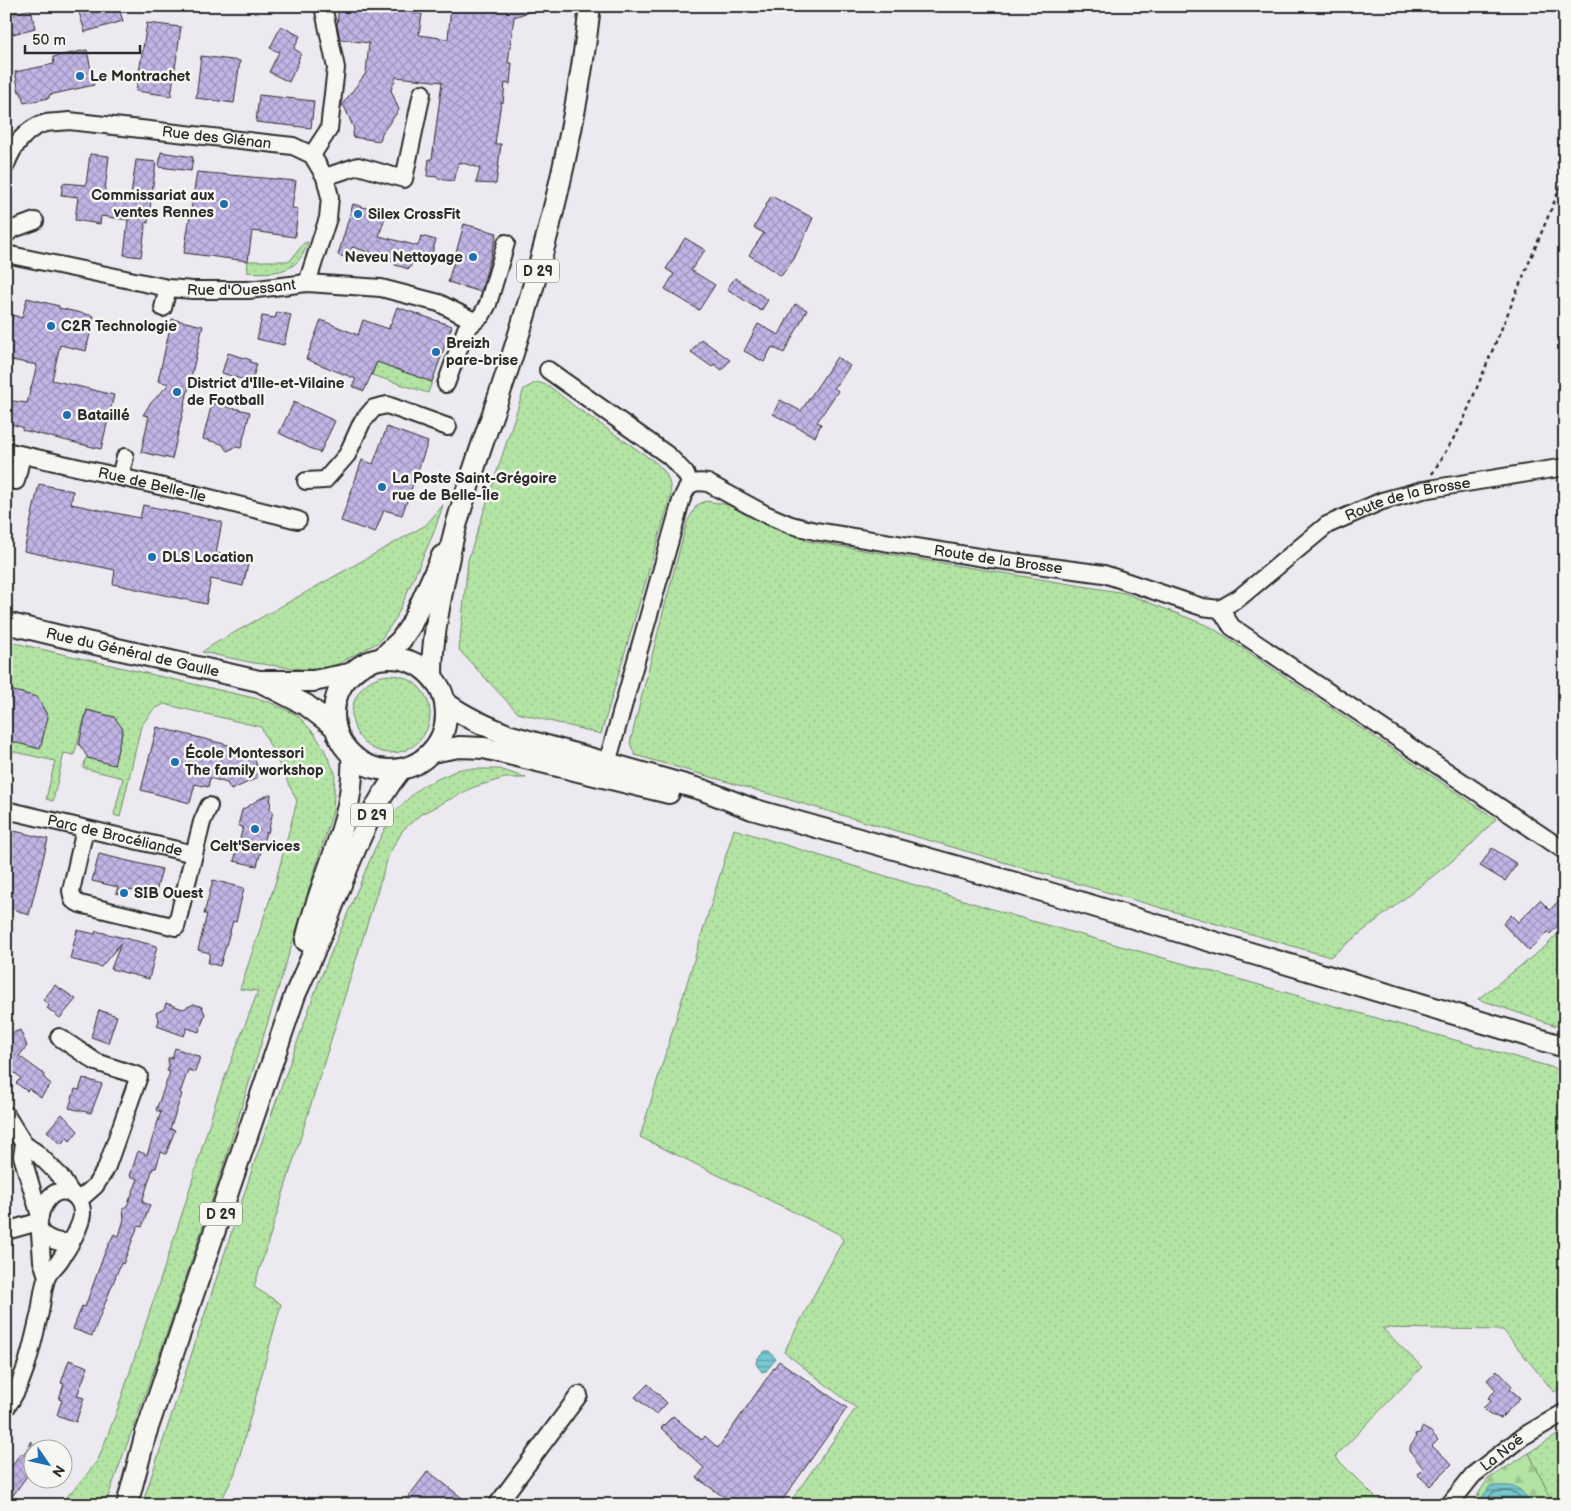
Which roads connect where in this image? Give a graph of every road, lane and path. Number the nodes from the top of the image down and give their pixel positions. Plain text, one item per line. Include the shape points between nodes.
1 (323, 6) edge
2 (590, 6) edge
3 (422, 94) dead end
4 (312, 155) junction
5 (6, 164) edge
6 (325, 176) junction
7 (1565, 176) edge
8 (35, 221) dead end
9 (6, 234) edge
10 (506, 244) dead end
11 (6, 254) edge
12 (307, 283) junction
13 (168, 288) junction
14 (163, 308) dead end
15 (474, 320) junction
16 (548, 370) dead end
17 (446, 384) dead end
18 (448, 427) dead end
19 (14, 453) edge
20 (125, 457) dead end
21 (1565, 467) edge
22 (120, 478) junction
23 (16, 481) dead end
24 (306, 481) dead end
25 (691, 484) junction
26 (1423, 490) junction
27 (298, 520) dead end
28 (456, 528) junction
29 (1220, 608) junction
30 (6, 623) edge
31 (383, 657) junction
32 (349, 674) junction
33 (432, 675) junction
34 (259, 681) junction
35 (446, 703) junction
36 (335, 727) junction
37 (432, 752) junction
38 (352, 756) junction
39 (401, 769) junction
40 (606, 770) junction
41 (209, 806) dead end
42 (6, 810) edge
43 (85, 829) junction
44 (1565, 851) edge
45 (194, 854) junction
46 (295, 995) junction
47 (59, 1037) dead end
48 (1565, 1046) edge
49 (6, 1115) edge
50 (24, 1144) junction
51 (75, 1197) junction
52 (40, 1224) junction
53 (6, 1231) edge
54 (71, 1241) junction
55 (47, 1276) junction
56 (579, 1395) dead end
57 (6, 1408) edge
58 (1565, 1412) edge
59 (146, 1433) junction
60 (115, 1505) edge
61 (127, 1505) edge
62 (497, 1505) edge
63 (1450, 1505) edge

1 - 4 street via 336,68 329,129
2 - 28 main road, D 29 via 574,119 556,204 530,298
3 - 6 street via 404,179 358,166
4 - 5 street, Rue des Glénan via 293,146 69,121 44,124 31,130 19,141
4 - 6 street
6 - 12 street via 330,197 328,218
7 - 26 path via 1461,426
8 - 9 street
10 - 15 street via 488,304 482,315
11 - 13 street, Rue d'Ouessant
12 - 13 street, Rue d'Ouessant via 248,290
12 - 15 street, Rue d'Ouessant via 381,288 405,293 439,303
13 - 14 street
15 - 17 street via 466,329
16 - 25 street via 669,456
18 - 24 street via 387,405 374,408 362,422 347,456 325,480
19 - 22 street, Rue de Belle-Île
19 - 23 street
20 - 22 street
21 - 26 street, Route de la Brosse
22 - 27 street, Rue de Belle-Île
25 - 29 street, Route de la Brosse via 698,481 708,483 778,520 815,531 1104,574 1202,608
25 - 40 street via 682,501
26 - 29 street, Route de la Brosse via 1382,501 1327,526 1239,598
28 - 31 main road, D 29 via 410,625 401,640
28 - 33 main road, D 29 via 434,632
29 - 44 street via 1232,627
30 - 34 main road, Rue du Général de Gaulle
31 - 32 main road via 371,660
31 - 33 main road via 410,660
32 - 34 main road, Rue du Général de Gaulle via 313,681
32 - 36 main road via 335,699
33 - 35 main road
34 - 36 main road, Rue du Général de Gaulle via 306,705
35 - 37 main road via 444,729
35 - 40 main road via 489,728
36 - 38 main road
37 - 39 main road via 412,766
37 - 40 main road via 459,747 484,748
38 - 39 main road via 375,768
38 - 46 main road, D 29 via 352,784 344,824 308,937
39 - 46 main road, D 29 via 360,838
40 - 48 main road via 703,790 752,809
41 - 45 street, Parc de Brocéliande
42 - 43 street, Parc de Brocéliande
43 - 45 street, Parc de Brocéliande
43 - 45 street via 70,891 73,900 176,927
46 - 59 main road, D 29
47 - 51 street via 96,1062 139,1076 106,1169 95,1186
49 - 50 street
50 - 51 street via 60,1176
50 - 52 street via 22,1156
51 - 52 street via 62,1191 54,1194 45,1202
51 - 54 street via 82,1212
52 - 53 street
52 - 54 street via 54,1241
52 - 55 street via 42,1260
54 - 55 street
55 - 57 street via 32,1349 16,1394
56 - 62 street
58 - 63 street, La Noë via 1522,1437 1473,1475
59 - 60 main road, D 29
59 - 61 main road, D 29

